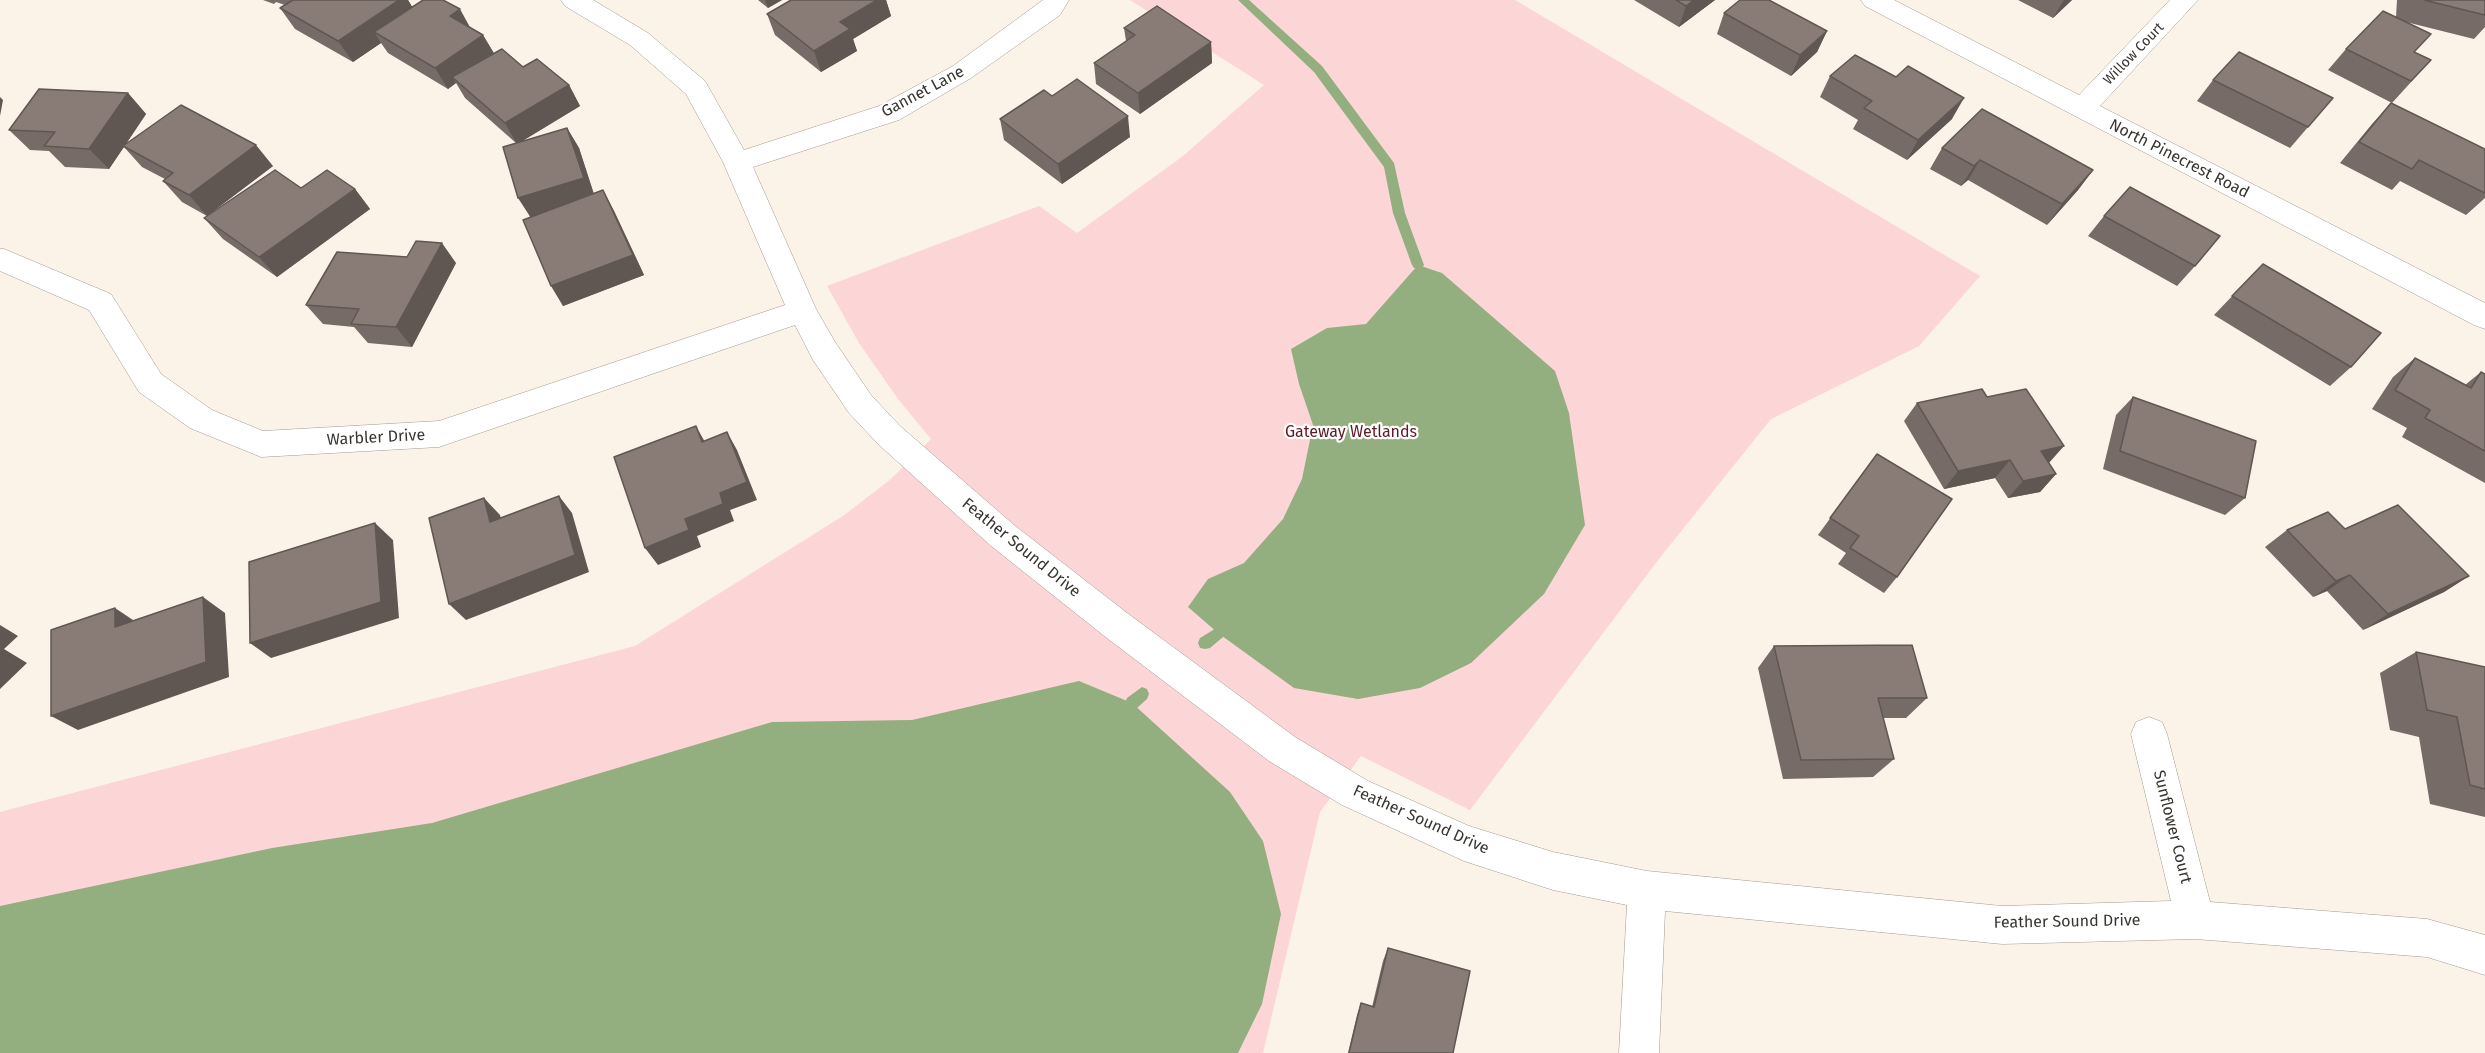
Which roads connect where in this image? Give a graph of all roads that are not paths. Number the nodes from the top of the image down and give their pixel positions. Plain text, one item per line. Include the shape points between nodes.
1 (574, 0) edge
2 (1056, 0) edge
3 (1874, 0) edge
4 (2186, 0) edge
5 (2082, 108) junction
6 (737, 162) junction
7 (0, 260) edge
8 (802, 311) junction
9 (2485, 317) edge
10 (2149, 734) dead end
11 (1647, 890) junction
12 (2195, 920) junction
13 (2485, 955) edge
14 (1639, 1053) edge

1 - 6 street, Feather Sound Drive via 639,39 696,88
2 - 6 street, Gannet Lane via 1051,9 962,72 889,113
3 - 5 street, North Pinecrest Road
4 - 5 street, Willow Court
5 - 9 street, North Pinecrest Road
6 - 8 street, Feather Sound Drive
7 - 8 street, Warbler Drive via 100,302 150,383 201,419 261,444 439,434
8 - 11 street, Feather Sound Drive via 861,404 936,479 1115,624 1281,748 1355,793 1464,843 1553,871
10 - 12 street, Sunflower Court
11 - 12 street, Feather Sound Drive via 2002,925
11 - 14 street
12 - 13 street, Feather Sound Drive via 2427,938

